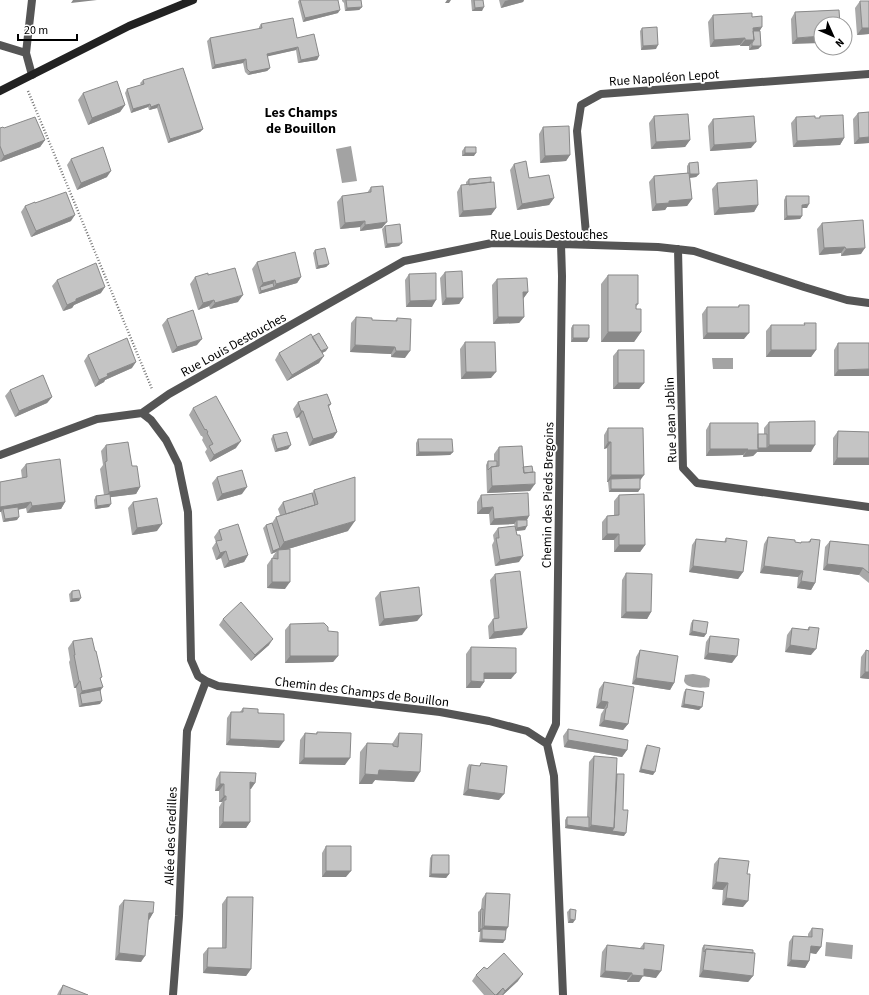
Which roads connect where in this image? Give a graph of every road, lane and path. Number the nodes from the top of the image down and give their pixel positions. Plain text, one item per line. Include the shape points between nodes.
1 (32, 0) edge
2 (193, 0) edge
3 (0, 45) edge
4 (26, 53) junction
5 (869, 74) edge
6 (32, 75) junction
7 (24, 79) junction
8 (0, 91) edge
9 (561, 244) junction
10 (587, 245) junction
11 (678, 249) junction
12 (869, 303) edge
13 (158, 402) junction
14 (142, 413) junction
15 (0, 455) edge
16 (869, 507) edge
17 (206, 682) junction
18 (548, 744) junction
19 (173, 995) edge
20 (562, 995) edge

1 - 4 street
2 - 6 main road via 129,26
3 - 4 street
4 - 6 street
5 - 10 street, Rue Napoléon Lepot via 601,94 581,105 577,131
6 - 7 main road
7 - 8 main road
7 - 13 path
9 - 10 street, Rue Louis Destouches
9 - 13 street, Rue Louis Destouches via 492,244 404,261
9 - 18 street, Chemin des Pieds Bregoins via 556,724
10 - 11 street, Rue Louis Destouches
11 - 12 street, Rue Louis Destouches via 694,251 847,300
11 - 16 street, Rue Jean Jablin via 683,468 697,483
13 - 14 street, Rue Louis Destouches
14 - 15 street via 97,419
14 - 17 street via 151,420 166,440 178,464 188,512 191,660 198,676
17 - 18 street, Chemin des Champs de Bouillon via 218,686 440,712 527,731
17 - 19 street, Allée des Gredilles via 187,731
18 - 20 street via 554,776

